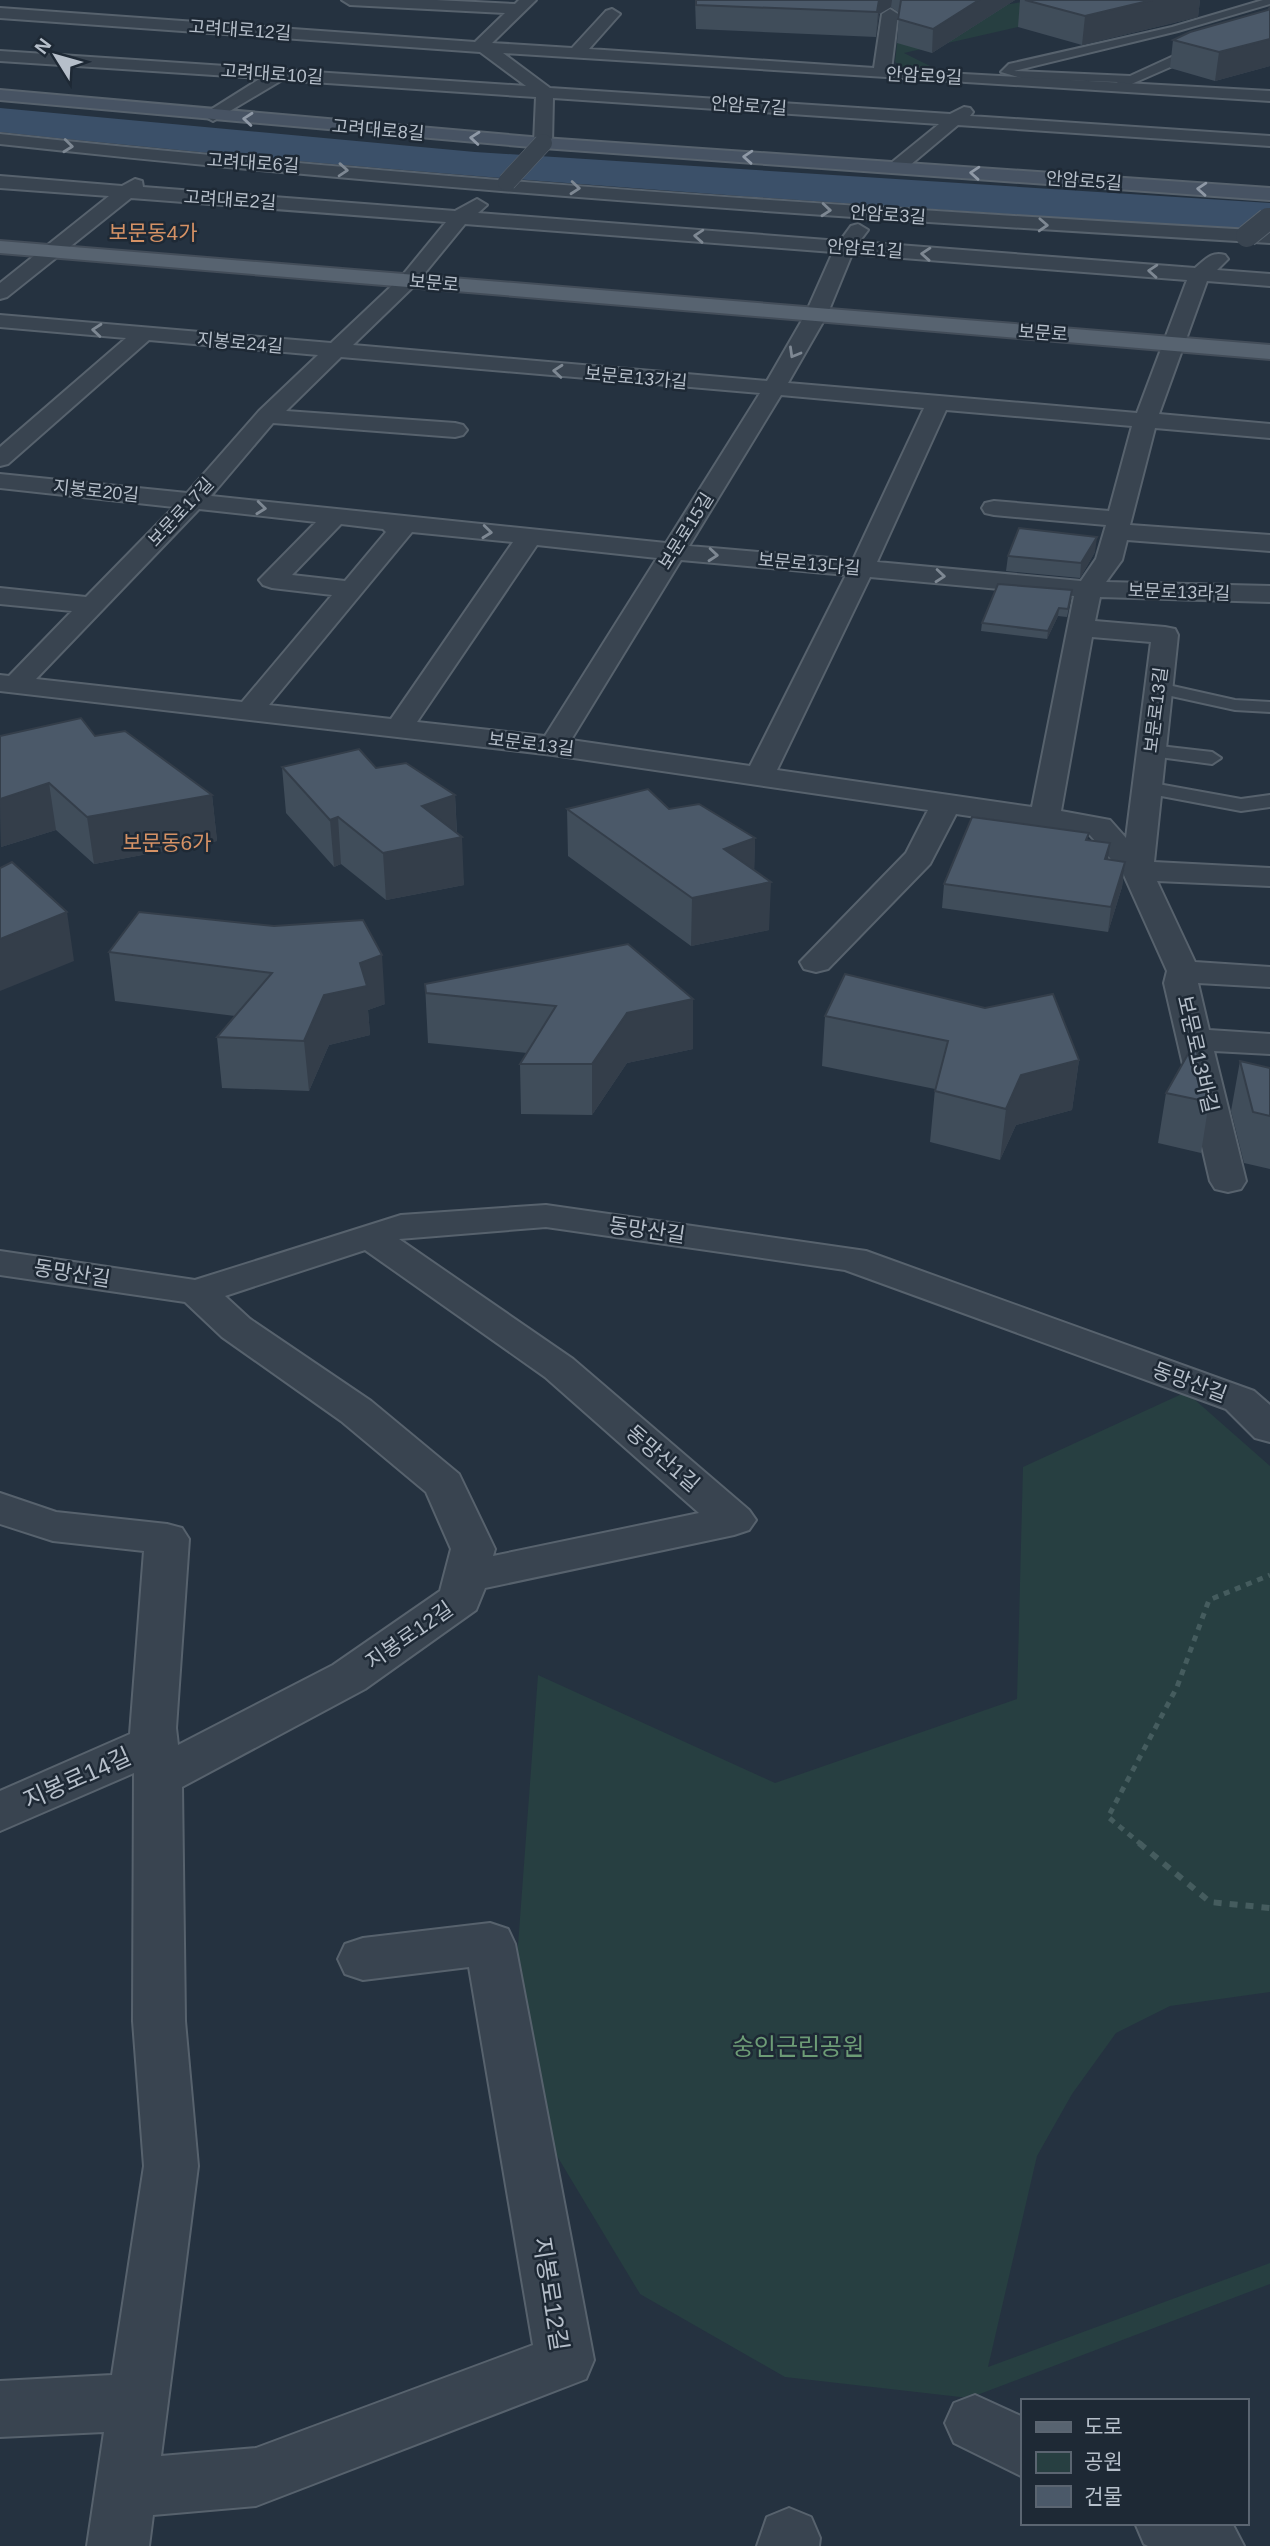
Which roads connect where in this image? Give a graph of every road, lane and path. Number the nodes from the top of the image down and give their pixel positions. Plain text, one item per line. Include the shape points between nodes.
1 (45, 0) edge
2 (350, 0) edge
3 (1270, 1) edge
4 (523, 5) edge
5 (118, 6) dead end
6 (0, 13) edge
7 (612, 14) dead end
8 (890, 14) dead end
9 (65, 19) junction
10 (43, 32) dead end
11 (22, 44) dead end
12 (481, 45) junction
13 (1208, 49) edge
14 (578, 52) junction
15 (0, 56) edge
16 (882, 74) junction
17 (278, 75) junction
18 (999, 79) junction
19 (1121, 83) junction
20 (545, 92) junction
21 (0, 95) edge
22 (1270, 96) edge
23 (213, 116) junction
24 (954, 121) junction
25 (0, 139) edge
26 (1270, 141) edge
27 (543, 143) junction
28 (167, 157) junction
29 (897, 167) junction
30 (0, 182) edge
31 (507, 182) junction
32 (127, 192) junction
33 (1270, 194) edge
34 (869, 214) junction
35 (460, 217) junction
36 (1270, 217) edge
37 (1247, 236) junction
38 (1270, 237) edge
39 (0, 247) edge
40 (845, 248) junction
41 (51, 251) junction
42 (1199, 275) junction
43 (1270, 280) edge
44 (408, 281) junction
45 (0, 293) edge
46 (816, 315) junction
47 (0, 321) edge
48 (144, 334) junction
49 (1175, 344) junction
50 (335, 351) junction
51 (1270, 352) edge
52 (773, 390) junction
53 (937, 404) junction
54 (267, 416) junction
55 (1144, 421) junction
56 (455, 430) dead end
57 (1270, 431) edge
58 (0, 459) edge
59 (0, 481) edge
60 (193, 501) junction
61 (994, 508) dead end
62 (335, 516) junction
63 (390, 522) junction
64 (1118, 526) junction
65 (530, 537) junction
66 (1270, 543) edge
67 (674, 552) junction
68 (862, 568) junction
69 (1088, 589) junction
70 (351, 590) junction
71 (1270, 594) edge
72 (0, 596) edge
73 (92, 605) junction
74 (1079, 628) junction
75 (8, 684) edge
76 (1159, 688) junction
77 (1270, 707) edge
78 (250, 711) junction
79 (399, 728) junction
80 (553, 746) junction
81 (1151, 751) junction
82 (1212, 758) dead end
83 (760, 775) junction
84 (1147, 788) junction
85 (1270, 802) edge
86 (946, 803) junction
87 (1045, 816) junction
88 (1137, 871) junction
89 (1270, 877) edge
90 (816, 962) dead end
91 (1184, 971) junction
92 (1270, 977) edge
93 (1195, 1039) junction
94 (1270, 1044) edge
95 (1208, 1096) junction
96 (1245, 1099) edge
97 (1228, 1181) dead end
98 (370, 1236) junction
99 (0, 1263) edge
100 (197, 1292) junction
101 (1270, 1428) edge
102 (0, 1508) edge
103 (1270, 1575) edge
104 (466, 1577) junction
105 (157, 1761) junction
106 (0, 1812) edge
107 (1270, 1908) edge
108 (363, 1959) dead end
109 (139, 2402) junction
110 (0, 2409) edge
111 (126, 2488) junction
112 (1170, 2525) edge
113 (118, 2546) edge
114 (1213, 2546) edge

1 - 9 street
2 - 4 street
3 - 19 lane via 1174,29 1013,66 1006,72
4 - 12 street
5 - 9 street
6 - 9 street, 고려대로12길
7 - 14 street
8 - 16 street
9 - 10 street
9 - 12 street, 고려대로12길
11 - 15 street
12 - 14 street, 안암로9길
12 - 20 street
13 - 19 lane
14 - 16 street, 안암로9길
15 - 17 street, 고려대로10길
16 - 18 street, 안암로9길
17 - 20 street, 고려대로10길
17 - 23 street
18 - 19 street, 안암로9길
18 - 24 street
19 - 22 street, 안암로9길
20 - 24 street, 안암로7길
20 - 27 street
21 - 23 main road, 고려대로8길
27 -> 23 main road, 고려대로8길
24 - 26 street, 안암로7길
24 - 29 street
25 -> 28 street, 고려대로6길
29 -> 27 main road, 안암로5길
27 - 31 street, 보문로17길, bridge
28 -> 31 street, 고려대로6길
28 - 32 street
33 -> 29 main road, 안암로5길
30 - 32 street, 고려대로2길
31 -> 34 street, 안암로3길
31 - 35 street, 보문로17길
32 - 35 street, 고려대로2길
32 - 41 street
34 -> 37 street, 안암로3길
34 - 40 street
40 -> 35 street, 안암로1길
35 - 44 street, 보문로17길
36 - 37 street, bridge
37 - 38 street, 안암로3길
37 - 42 street
39 - 41 main road, 보문로
42 -> 40 street, 안암로1길
40 - 46 street
41 - 44 main road, 보문로
41 - 45 street
42 - 43 street, 안암로1길
42 - 49 street
44 - 46 main road, 보문로
44 - 50 street, 보문로17길
46 - 49 main road, 보문로
46 -> 52 street, 보문로15길
48 -> 47 street, 지봉로24길
48 - 50 street, 지봉로24길
48 - 58 street
49 - 51 main road, 보문로
49 - 55 street
52 -> 50 street, 보문로13가길
50 - 54 street, 보문로17길
52 - 53 street, 보문로13가길
52 - 67 street, 보문로15길
53 - 55 street, 보문로13가길
53 - 68 street
54 - 56 street
54 - 60 street, 보문로17길
55 - 57 street, 보문로13가길
55 - 64 street
59 - 60 street, 지봉로20길
60 -> 62 street, 보문로13다길
60 - 73 street, 보문로17길
61 - 64 street
62 - 63 street, 보문로13다길
62 - 70 street via 272,580
63 -> 65 street, 보문로13다길
63 - 70 street via 400,532
64 - 66 street
64 - 69 street via 1109,560
65 - 67 street, 보문로13다길
65 - 79 street
67 -> 68 street, 보문로13다길
67 - 80 street, 보문로15길
68 -> 69 street, 보문로13다길
68 - 83 street
69 - 71 street, 보문로13라길
69 - 74 street
70 - 78 street
72 - 73 street
73 - 75 street, 보문로17길
74 - 76 street, 보문로13길 via 1165,635
74 - 87 street
75 - 78 street, 보문로13길
76 - 77 lane via 1236,705
76 - 81 street, 보문로13길
78 - 79 street, 보문로13길
79 - 80 street, 보문로13길
80 - 83 street, 보문로13길
81 - 82 lane
81 - 84 street, 보문로13길
83 - 86 street, 보문로13길
84 - 85 lane via 1241,805
84 - 88 street, 보문로13길
86 - 87 street, 보문로13길
86 - 90 street via 919,857
87 - 88 street, 보문로13길 via 1099,826
88 - 89 street
88 - 91 street, 보문로13길
91 - 92 street, 보문로13바길
91 - 93 street, 보문로13바길 via 1181,984
93 - 94 street
93 - 95 street, 보문로13바길
95 - 96 street
95 - 97 street, 보문로13바길
98 - 100 street, 동망산길
98 - 101 street, 동망산길 via 401,1226 546,1216 852,1259 1240,1400
98 - 104 street, 동망산1길 via 559,1368 734,1520
99 - 100 street, 동망산길
100 - 104 street, 지봉로12길 via 236,1328 356,1411 444,1484 473,1549
102 - 105 street via 53,1526 167,1539 153,1728
103 - 107 path via 1209,1600 1177,1687 1108,1817 1210,1902
104 - 105 street, 지봉로12길 via 460,1599 349,1677 233,1736
105 - 106 street, 지봉로14길
105 - 109 street via 159,2021 171,2166
108 - 111 street, 지봉로12길 via 490,1944 565,2360 256,2477
109 - 110 street
109 - 111 street
111 - 113 street
112 - 114 street

